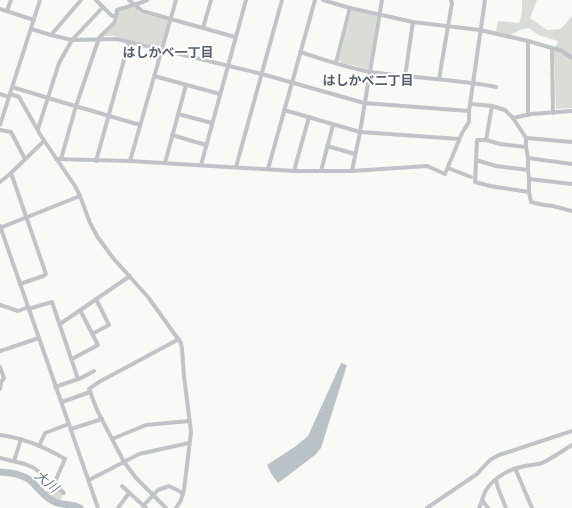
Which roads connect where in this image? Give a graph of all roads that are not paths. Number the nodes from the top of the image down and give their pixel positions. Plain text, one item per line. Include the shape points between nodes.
1 (11, 0) edge
2 (40, 0) edge
3 (81, 0) edge
4 (96, 0) edge
5 (129, 0) edge
6 (147, 0) edge
7 (176, 0) edge
8 (211, 0) edge
9 (246, 0) edge
10 (282, 0) edge
11 (315, 0) edge
12 (323, 0) edge
13 (382, 0) edge
14 (452, 0) edge
15 (485, 0) edge
16 (134, 5) junction
17 (103, 7) junction
18 (350, 8) junction
19 (0, 9) edge
20 (7, 11) junction
21 (379, 15) junction
22 (115, 17) junction
23 (170, 19) junction
24 (34, 20) junction
25 (413, 22) junction
26 (448, 26) junction
27 (31, 28) junction
28 (203, 28) junction
29 (480, 30) junction
30 (52, 35) junction
31 (235, 37) junction
32 (99, 38) junction
33 (72, 40) junction
34 (528, 41) junction
35 (129, 42) junction
36 (552, 48) junction
37 (162, 50) junction
38 (300, 52) junction
39 (572, 58) edge
40 (336, 63) junction
41 (227, 66) junction
42 (370, 71) junction
43 (262, 74) junction
44 (154, 76) junction
45 (405, 76) junction
46 (440, 79) junction
47 (292, 82) junction
48 (473, 82) junction
49 (186, 86) junction
50 (12, 87) junction
51 (496, 87) dead end
52 (0, 94) edge
53 (220, 94) junction
54 (10, 96) junction
55 (48, 98) junction
56 (364, 103) junction
57 (471, 104) junction
58 (76, 106) junction
59 (492, 106) junction
60 (284, 110) junction
61 (469, 111) junction
62 (572, 112) edge
63 (553, 113) junction
64 (178, 114) junction
65 (528, 115) junction
66 (108, 116) junction
67 (309, 117) junction
68 (513, 118) junction
69 (212, 123) junction
70 (0, 125) edge
71 (140, 125) junction
72 (333, 125) junction
73 (0, 130) edge
74 (38, 130) junction
75 (360, 132) junction
76 (172, 135) junction
77 (526, 138) junction
78 (459, 139) junction
79 (486, 140) junction
80 (44, 141) junction
81 (572, 142) edge
82 (206, 145) junction
83 (327, 146) junction
84 (526, 147) junction
85 (355, 154) junction
86 (528, 158) junction
87 (26, 159) junction
88 (56, 159) junction
89 (61, 159) junction
90 (476, 160) junction
91 (96, 161) junction
92 (130, 161) junction
93 (165, 163) junction
94 (572, 164) edge
95 (201, 165) junction
96 (236, 167) junction
97 (448, 168) junction
98 (268, 169) junction
99 (528, 170) junction
100 (294, 171) junction
101 (321, 171) junction
102 (352, 171) junction
103 (11, 173) junction
104 (471, 177) dead end
105 (529, 179) junction
106 (0, 182) edge
107 (572, 184) edge
108 (529, 192) junction
109 (80, 196) junction
110 (572, 211) edge
111 (26, 218) junction
112 (0, 227) edge
113 (130, 276) junction
114 (20, 284) junction
115 (96, 299) junction
116 (0, 305) edge
117 (28, 308) junction
118 (80, 310) junction
119 (60, 324) junction
120 (92, 334) junction
121 (39, 338) junction
122 (179, 339) junction
123 (0, 351) edge
124 (72, 359) junction
125 (0, 367) edge
126 (94, 371) dead end
127 (2, 378) edge
128 (78, 379) junction
129 (56, 387) junction
130 (0, 389) edge
131 (90, 392) junction
132 (62, 402) junction
133 (102, 419) junction
134 (189, 421) junction
135 (69, 424) junction
136 (71, 429) junction
137 (572, 431) edge
138 (0, 435) edge
139 (21, 439) junction
140 (112, 439) junction
141 (189, 443) junction
142 (572, 445) edge
143 (39, 446) junction
144 (0, 458) edge
145 (14, 461) junction
146 (124, 462) junction
147 (515, 468) junction
148 (89, 480) junction
149 (496, 480) junction
150 (54, 484) junction
151 (122, 486) dead end
152 (64, 493) dead end
153 (129, 493) junction
154 (183, 494) junction
155 (153, 495) junction
156 (482, 500) junction
157 (144, 507) edge
158 (98, 508) edge
159 (118, 508) edge
160 (166, 508) edge
161 (176, 508) edge
162 (427, 508) edge
163 (479, 508) edge
164 (488, 508) edge
165 (506, 508) edge
166 (532, 508) edge

1 - 20 street
2 - 24 street
3 - 30 street
4 - 17 street
5 - 16 street
6 - 16 street
7 - 23 street
8 - 28 street
9 - 31 street
10 - 43 street
11 - 38 street
12 - 18 street
13 - 21 street
14 - 26 street
15 - 29 street
16 - 22 street via 116,10
16 - 23 street via 142,11
17 - 22 street
17 - 33 street
18 - 21 street
18 - 40 street
19 - 20 street
20 - 24 street
21 - 25 street
21 - 42 street
22 - 32 street via 115,22
23 - 28 street
23 - 37 street
24 - 27 street
25 - 26 street
25 - 45 street
26 - 29 street
26 - 46 street
27 - 30 street
27 - 50 street
28 - 31 street
29 - 34 street
29 - 48 street
30 - 33 street
31 - 41 street
32 - 33 street
32 - 35 street via 117,38
32 - 58 street
33 - 55 street via 59,63
34 - 36 street
34 - 65 street
35 - 37 street
35 - 66 street
36 - 39 street
36 - 63 street
37 - 41 street
37 - 44 street
38 - 40 street
38 - 47 street
40 - 42 street
41 - 43 street
41 - 53 street
42 - 45 street
42 - 56 street
43 - 47 street
43 - 96 street
44 - 49 street
44 - 71 street
45 - 46 street
46 - 48 street
47 - 56 street
47 - 60 street
48 - 51 street
48 - 57 street
49 - 53 street
49 - 64 street
50 - 54 street
50 - 55 street
52 - 54 street
53 - 69 street
54 - 70 street
54 - 74 street via 19,97
55 - 58 street
55 - 74 street
56 - 61 street
56 - 75 street
57 - 59 street
57 - 61 street
58 - 66 street
58 - 89 street
59 - 68 street via 505,110
59 - 79 street
60 - 67 street
60 - 98 street
61 - 78 street via 469,122
62 - 63 street
63 - 65 street
64 - 69 street
64 - 76 street
65 - 68 street
66 - 71 street
66 - 91 street
67 - 72 street
67 - 100 street
68 - 77 street
69 - 82 street
71 - 92 street
72 - 75 street
72 - 83 street
73 - 87 street via 11,132
74 - 80 street
75 - 78 street
75 - 85 street
76 - 82 street
76 - 93 street
77 - 81 street
77 - 84 street
78 - 97 street
79 - 84 street
79 - 90 street via 477,140
80 - 87 street
80 - 88 street
82 - 95 street
83 - 85 street
83 - 101 street
84 - 86 street
85 - 102 street
86 - 94 street
86 - 99 street
87 - 103 street
88 - 89 street
88 - 109 street
89 - 91 street
90 - 99 street via 496,166
90 - 108 street via 475,182
91 - 92 street
92 - 93 street
93 - 95 street
95 - 96 street
96 - 98 street
97 - 102 street via 445,174 427,166
97 - 104 street
98 - 100 street
99 - 105 street
100 - 101 street
101 - 102 street
103 - 106 street
103 - 111 street
105 - 107 street
105 - 108 street
108 - 110 street via 531,202
109 - 111 street
109 - 113 street via 97,236
111 - 112 street
111 - 114 street via 46,274
112 - 114 street
113 - 115 street
113 - 122 street
114 - 117 street
115 - 118 street
115 - 120 street via 109,325
116 - 117 street via 18,311
117 - 119 street via 52,302
117 - 121 street
118 - 119 street
118 - 120 street
119 - 124 street
120 - 124 street via 98,345
121 - 123 street
121 - 129 street
122 - 131 street via 99,382 89,389
122 - 134 street
124 - 128 street
125 - 127 street
126 - 128 street
127 - 130 street
128 - 129 street
129 - 132 street
131 - 132 street
131 - 133 street
132 - 135 street
133 - 136 street
133 - 140 street
134 - 140 street via 146,425
134 - 141 street
135 - 136 street
135 - 143 street via 45,433
136 - 148 street
137 - 162 street via 499,454 477,474
138 - 139 street
139 - 143 street
139 - 145 street
140 - 146 street
141 - 146 street via 140,454
141 - 154 street
142 - 147 street via 542,463
143 - 150 street via 65,459
144 - 145 street
145 - 150 street via 34,468
146 - 148 street
146 - 155 street
147 - 149 street
147 - 166 street
148 - 158 street
149 - 156 street via 490,484
149 - 165 street
150 - 152 street
151 - 153 street
153 - 157 street
153 - 159 street
154 - 155 street via 169,486
154 - 161 street
155 - 157 street
155 - 160 street
156 - 163 street
156 - 164 street

